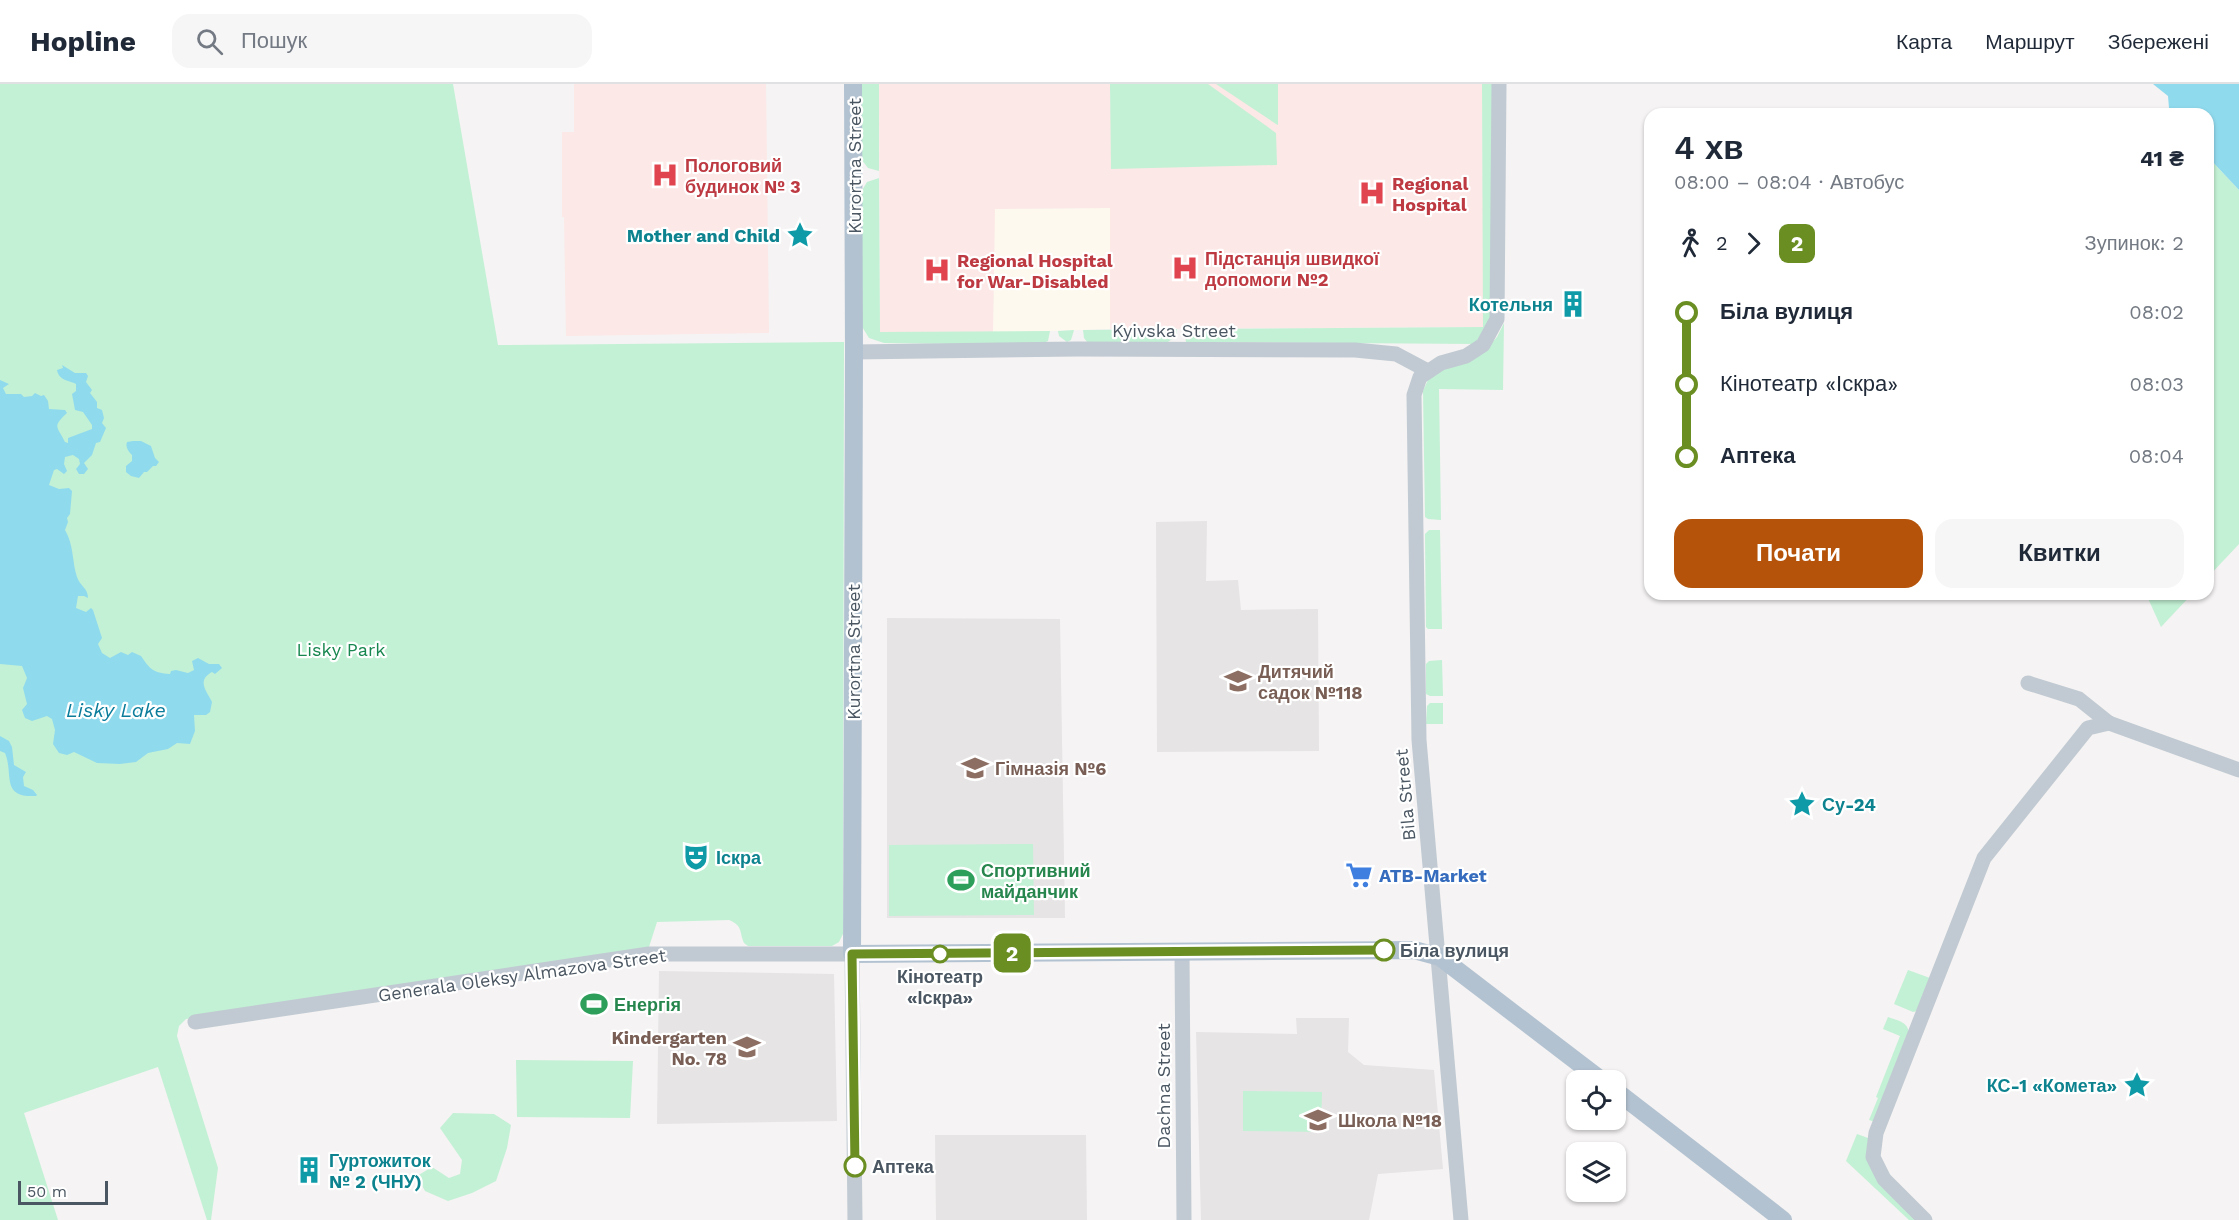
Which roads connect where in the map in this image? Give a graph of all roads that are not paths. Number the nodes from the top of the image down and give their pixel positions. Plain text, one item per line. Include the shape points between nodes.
1 (853, 84) edge
2 (1499, 84) edge
3 (854, 352) junction
4 (1428, 371) junction
5 (2028, 683) dead end
6 (2109, 723) junction
7 (2239, 770) edge
8 (1182, 952) junction
9 (852, 954) junction
10 (1440, 957) junction
11 (195, 1022) dead end
12 (1588, 1070) edge
13 (1626, 1099) edge
14 (855, 1220) edge
15 (1184, 1220) edge
16 (1461, 1220) edge
17 (1783, 1220) edge
18 (1925, 1220) edge

1 - 3 main road, Kurortna Street
2 - 4 street via 1497,319 1482,345
3 - 4 street, Kyivska Street via 1355,350 1396,354
3 - 9 main road, Kurortna Street
4 - 10 street, Bila Street via 1420,377 1414,395 1419,740
5 - 6 street via 2079,699
6 - 7 street
6 - 18 street via 2088,728 1984,858 1876,1133 1873,1156 1884,1179
8 - 9 main road, Generala Oleksy Almazova Street
8 - 10 main road, Generala Oleksy Almazova Street via 1414,950
8 - 15 street, Dachna Street
9 - 11 street, Generala Oleksy Almazova Street via 649,954
9 - 14 street, Kurortna Street
10 - 12 main road, Generala Oleksy Almazova Street
10 - 16 street, Bila Street
13 - 17 main road

